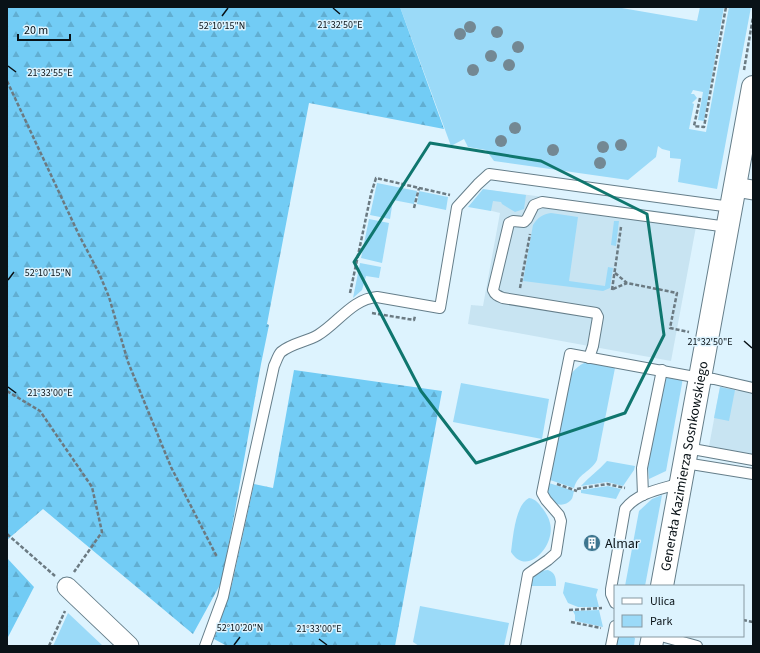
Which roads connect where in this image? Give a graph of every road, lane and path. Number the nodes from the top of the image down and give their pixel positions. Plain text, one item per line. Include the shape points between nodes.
1 (726, 7) edge
2 (7, 81) edge
3 (753, 87) edge
4 (700, 98) dead end
5 (419, 188) junction
6 (449, 194) dead end
7 (737, 203) edge
8 (414, 208) dead end
9 (622, 220) dead end
10 (530, 232) dead end
11 (615, 273) junction
12 (627, 283) junction
13 (349, 299) dead end
14 (517, 300) junction
15 (696, 333) dead end
16 (589, 358) junction
17 (662, 370) junction
18 (700, 378) junction
19 (753, 388) edge
20 (7, 391) edge
21 (753, 460) edge
22 (684, 465) junction
23 (753, 474) edge
24 (545, 480) junction
25 (625, 488) dead end
26 (643, 495) junction
27 (7, 534) edge
28 (218, 559) dead end
29 (662, 585) edge
30 (69, 589) junction
31 (614, 601) edge
32 (602, 608) dead end
33 (569, 610) dead end
34 (571, 622) dead end
35 (611, 627) edge
36 (665, 637) edge
37 (49, 646) edge
38 (129, 646) edge
39 (205, 646) edge
40 (516, 646) edge
41 (611, 646) edge
42 (697, 646) edge

1 - 4 path via 704,128 694,126
2 - 28 path via 99,273 109,297 128,362 171,468
3 - 7 street, Generała Kazimierza Sosnkowskiego
5 - 6 path
5 - 8 path
5 - 13 path via 376,178
7 - 14 lane via 538,203 534,205 524,222 509,223 493,290 497,296
7 - 18 street, Generała Kazimierza Sosnkowskiego
7 - 39 lane via 489,174 457,207 440,308 377,297 367,298 318,336 292,345 280,353 274,366 223,597
9 - 11 path
10 - 14 path
11 - 12 path
11 - 12 path via 612,290
12 - 15 path via 677,293 670,328
14 - 16 lane via 596,313 598,317
16 - 17 lane
16 - 24 lane via 570,354
17 - 18 lane
17 - 26 lane via 642,468
18 - 19 lane
18 - 22 street, Generała Kazimierza Sosnkowskiego
20 - 30 path via 40,411 92,487 102,532
21 - 22 lane
22 - 23 lane
22 - 26 lane
22 - 29 street, Generała Kazimierza Sosnkowskiego
24 - 25 path via 577,490 607,484
24 - 40 lane via 542,493 561,521 556,553 528,574
26 - 31 lane via 625,509 611,589
27 - 30 path
30 - 37 path via 65,611
30 - 38 street
32 - 33 path
34 - 35 path
35 - 41 lane
36 - 42 lane

